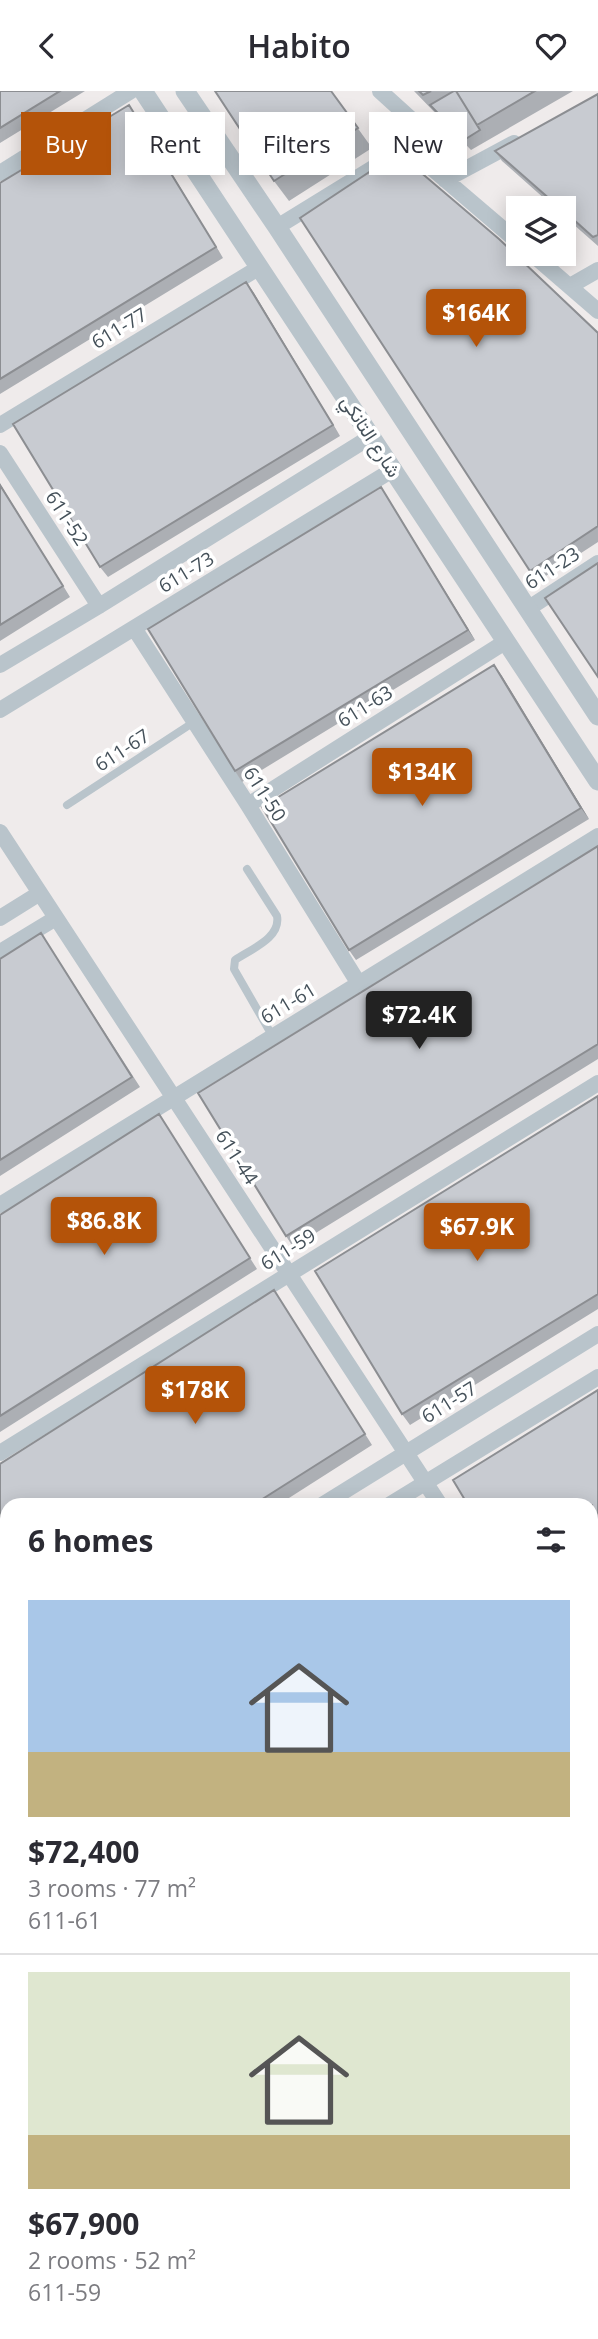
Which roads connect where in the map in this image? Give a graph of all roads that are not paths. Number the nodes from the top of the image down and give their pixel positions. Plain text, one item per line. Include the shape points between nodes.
1 (131, 91) edge
2 (143, 91) edge
3 (184, 91) edge
4 (380, 91) edge
5 (403, 112) edge
6 (527, 136) edge
7 (369, 170) edge
8 (0, 173) edge
9 (439, 175) edge
10 (445, 180) junction
11 (277, 227) junction
12 (506, 232) edge
13 (546, 266) edge
14 (260, 267) junction
15 (598, 270) edge
16 (570, 286) junction
17 (598, 311) edge
18 (0, 425) edge
19 (372, 436) junction
20 (0, 453) edge
21 (394, 469) junction
22 (598, 563) edge
23 (99, 606) junction
24 (528, 608) junction
25 (134, 628) junction
26 (505, 642) junction
27 (0, 664) edge
28 (0, 710) edge
29 (598, 716) edge
30 (194, 722) junction
31 (598, 781) edge
32 (67, 805) dead end
33 (248, 805) junction
34 (0, 832) edge
35 (598, 837) edge
36 (247, 869) dead end
37 (40, 893) junction
38 (0, 918) edge
39 (56, 918) junction
40 (0, 952) edge
41 (359, 984) junction
42 (273, 1037) junction
43 (598, 1083) edge
44 (172, 1097) junction
45 (0, 1205) edge
46 (288, 1273) junction
47 (598, 1334) edge
48 (598, 1377) edge
49 (0, 1453) edge
50 (406, 1453) junction
51 (425, 1483) junction
52 (333, 1498) edge
53 (400, 1498) edge
54 (435, 1498) edge

1 - 8 street
2 - 14 street, شارع التانكي
3 - 11 street, شارع التانكي
4 - 5 street
6 - 10 street
7 - 11 street
9 - 10 street
10 - 12 street
11 - 24 street, شارع التانكي
13 - 16 street
14 - 18 street, 611-77
14 - 19 street, شارع التانكي
15 - 16 street
16 - 17 street
19 - 21 street, شارع التانكي
19 - 23 street, 611-73
20 - 23 street, 611-52
21 - 25 street, 611-73
21 - 26 street, شارع التانكي
22 - 24 street, 611-23
23 - 27 street, 611-73
24 - 29 street, شارع التانكي
25 - 28 street, 611-73
25 - 30 street, 611-50
26 - 31 street, شارع التانكي
26 - 33 street, 611-63
30 - 32 lane, 611-67
30 - 33 street, 611-50
33 - 41 street, 611-50
34 - 37 street, 611-44
35 - 41 street, 611-61
36 - 42 lane via 279,924 266,940 235,960 233,969
37 - 38 street
37 - 39 street, 611-44
39 - 40 street
39 - 44 street, 611-44
41 - 42 street, 611-61
42 - 44 street, 611-61
43 - 46 street, 611-59
44 - 45 street, 611-61
44 - 46 street, 611-44
46 - 49 street, 611-59
46 - 50 street, 611-44
47 - 50 street, 611-57
48 - 51 street
50 - 51 street, 611-44
50 - 52 street, 611-57
51 - 53 street
51 - 54 street, 611-44

